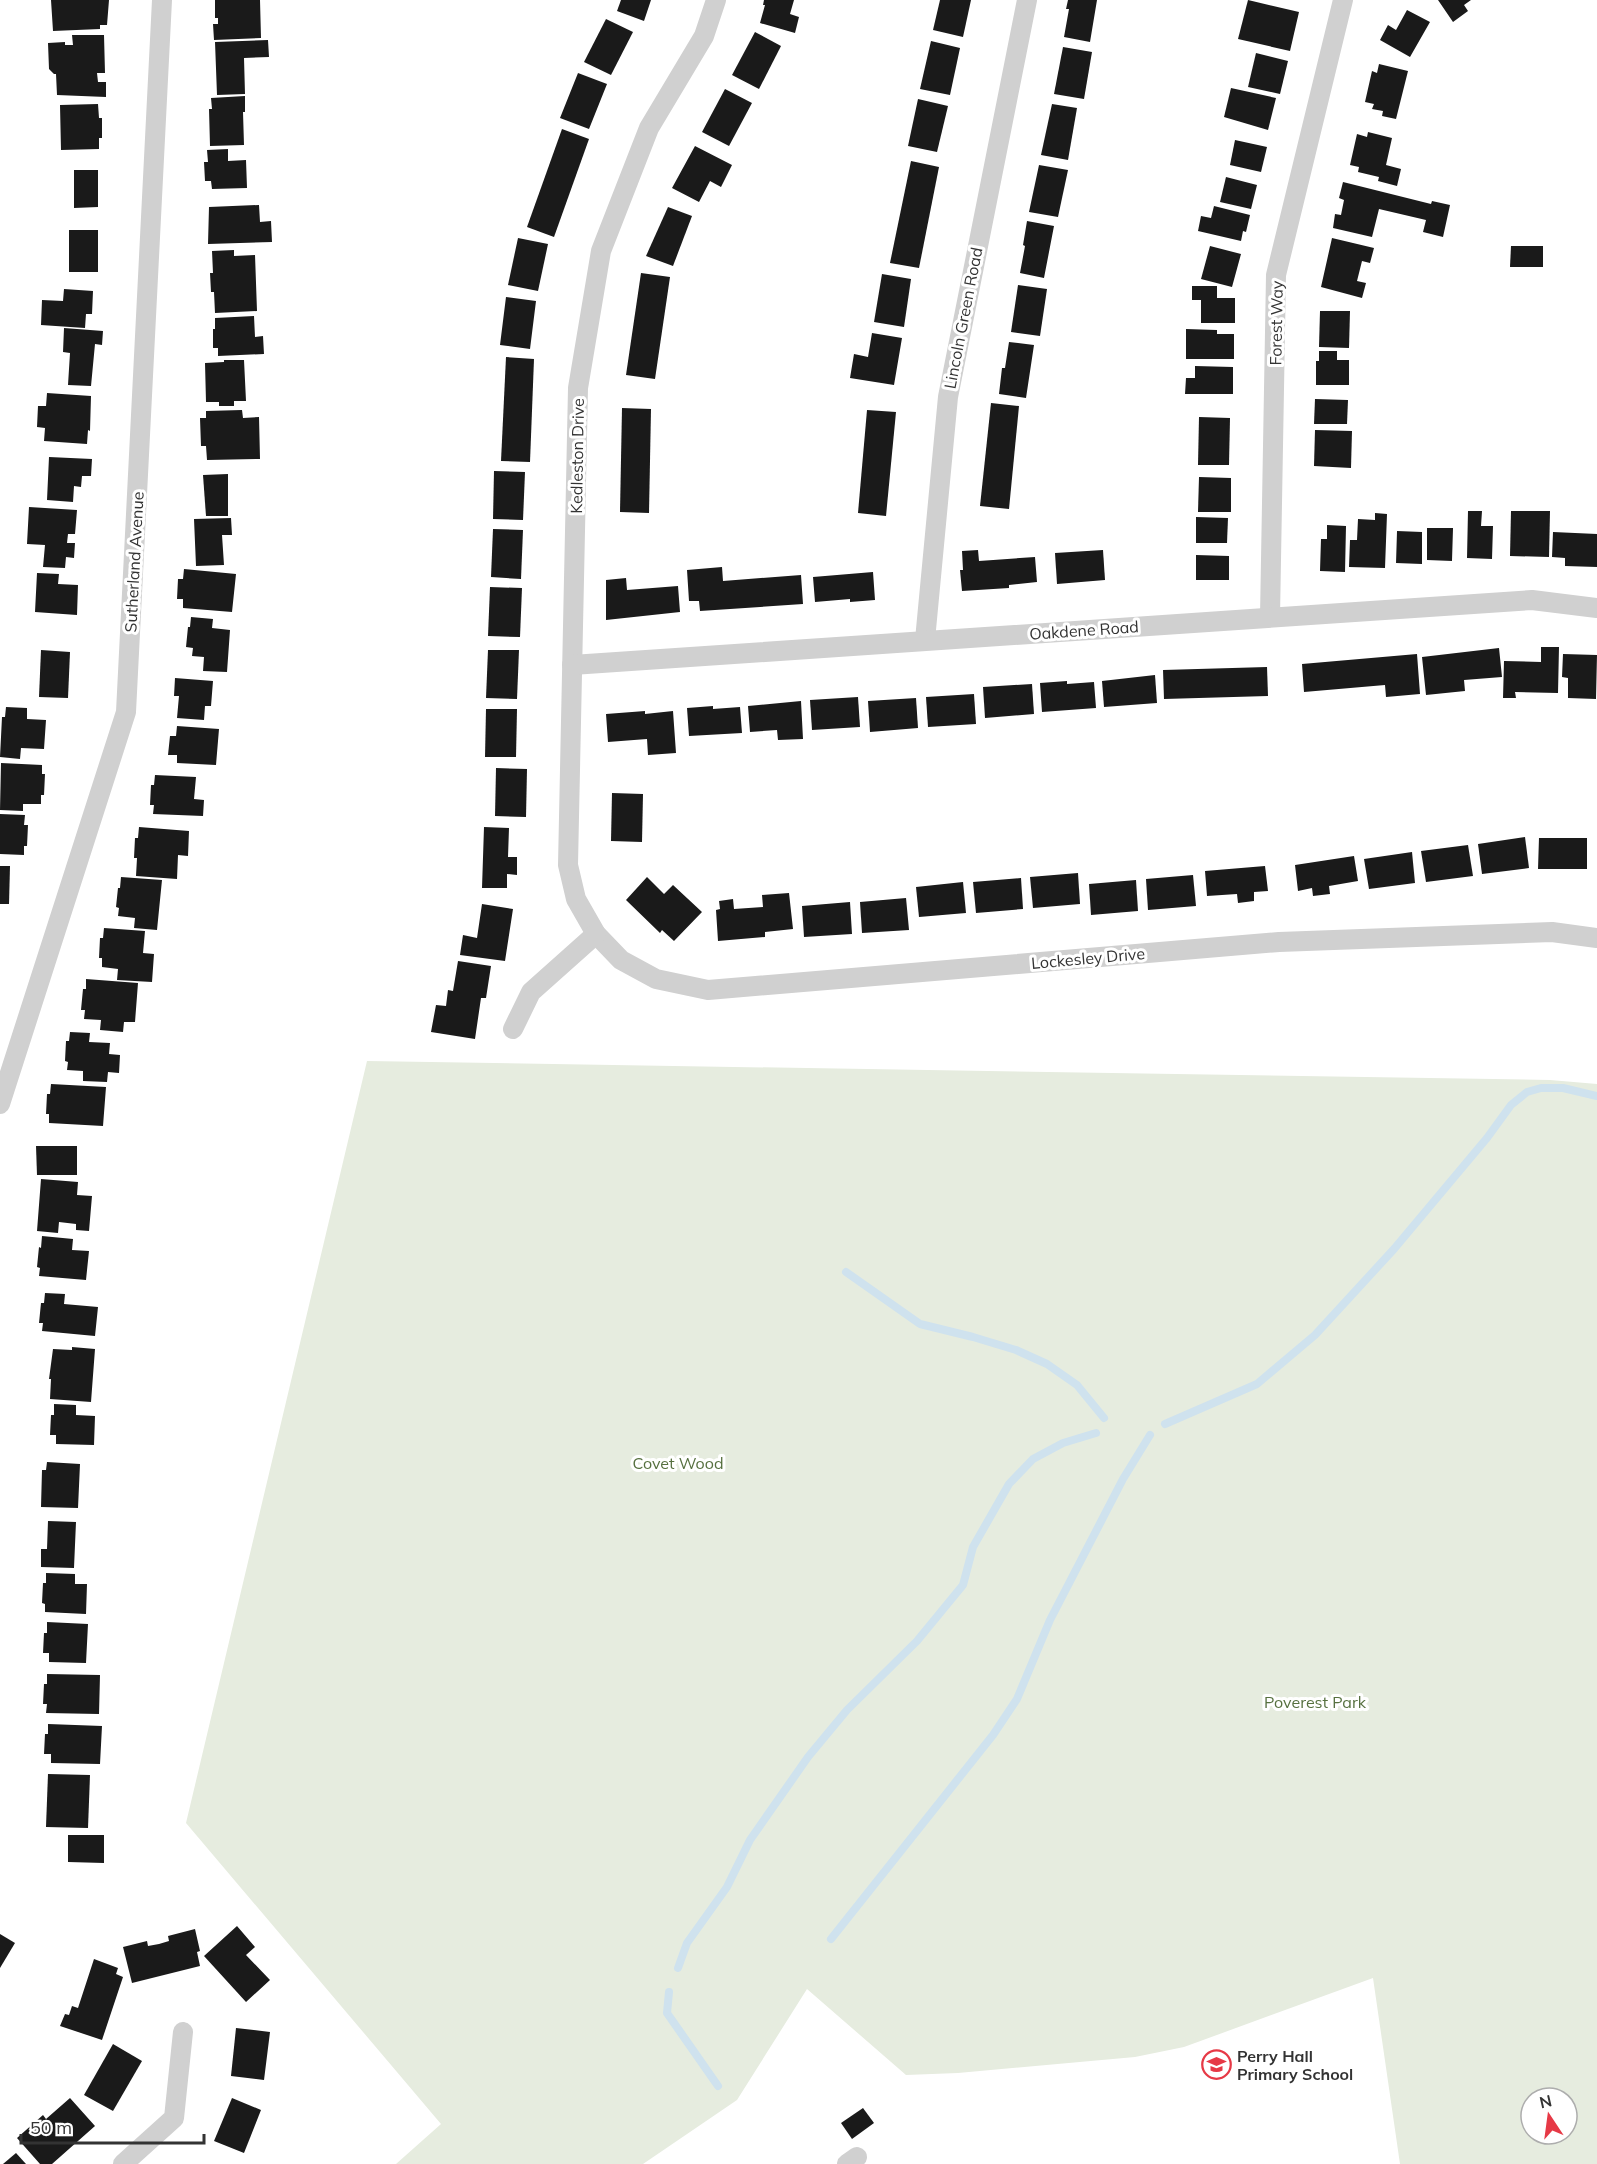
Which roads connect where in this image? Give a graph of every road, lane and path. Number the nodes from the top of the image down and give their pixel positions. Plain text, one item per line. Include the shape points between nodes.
1 (162, 0) edge
2 (716, 0) edge
3 (1027, 0) edge
4 (1343, 0) edge
5 (1597, 608) edge
6 (1270, 617) junction
7 (925, 640) junction
8 (572, 665) junction
9 (597, 934) junction
10 (1597, 938) edge
11 (513, 1029) dead end
12 (0, 1104) edge
13 (183, 2032) dead end
14 (123, 2164) edge

1 - 12 street, Sutherland Avenue via 126,712
2 - 8 street, Kedleston Drive via 705,36 649,128 602,251 578,388
3 - 7 street, Lincoln Green Road via 948,398
4 - 6 street, Forest Way via 1276,275
5 - 6 street, Oakdene Road via 1532,600
6 - 7 street, Oakdene Road
7 - 8 street, Oakdene Road
8 - 9 street, Kedleston Drive via 568,865 576,899
9 - 10 street, Lockesley Drive via 621,960 656,980 708,990 1280,942 1552,932
9 - 11 street via 531,992
13 - 14 street via 174,2118

